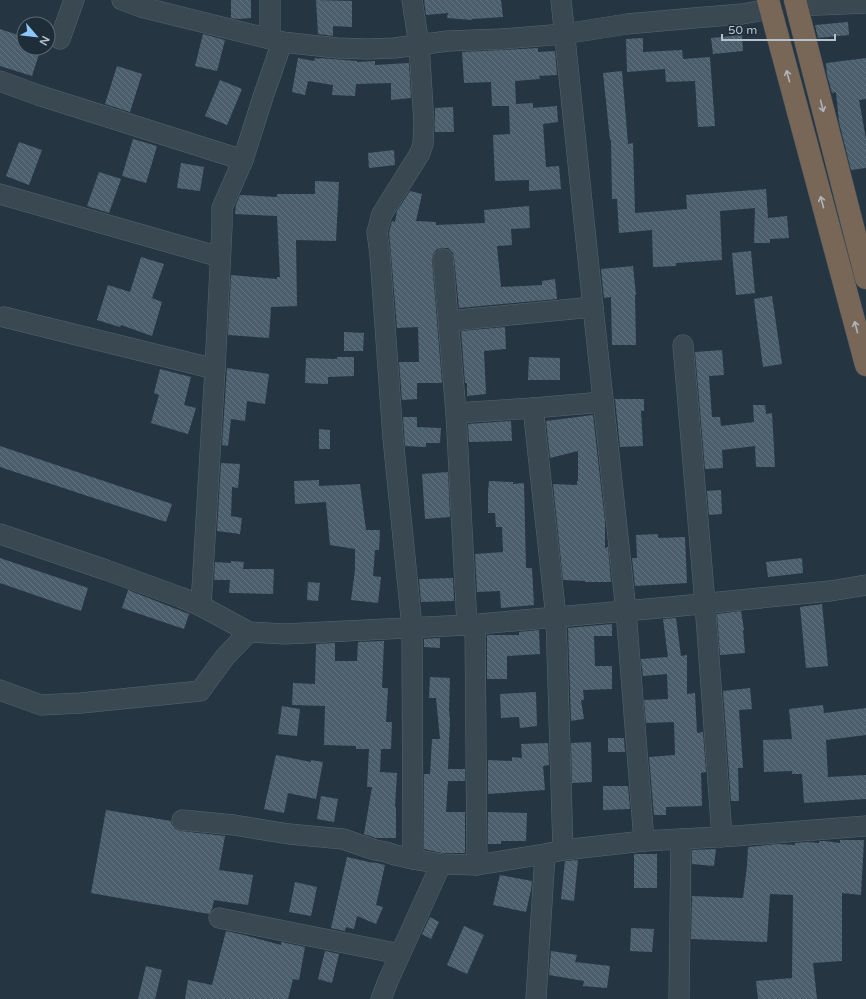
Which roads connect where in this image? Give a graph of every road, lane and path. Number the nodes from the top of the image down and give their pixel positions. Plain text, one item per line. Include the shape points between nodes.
1 (74, 0) edge
2 (122, 0) edge
3 (270, 0) edge
4 (412, 0) edge
5 (561, 0) edge
6 (796, 3) edge
7 (866, 3) edge
8 (769, 4) edge
9 (564, 34) junction
10 (60, 39) dead end
11 (276, 41) junction
12 (419, 44) junction
13 (0, 81) edge
14 (243, 160) junction
15 (0, 194) edge
16 (861, 237) edge
17 (220, 257) junction
18 (443, 260) dead end
19 (866, 278) edge
20 (593, 307) junction
21 (4, 317) dead end
22 (449, 321) junction
23 (683, 345) dead end
24 (866, 365) edge
25 (215, 369) junction
26 (603, 402) junction
27 (533, 408) junction
28 (456, 413) junction
29 (0, 534) edge
30 (866, 585) edge
31 (705, 604) junction
32 (201, 606) junction
33 (626, 611) junction
34 (556, 617) junction
35 (471, 624) junction
36 (412, 627) junction
37 (250, 632) junction
38 (0, 690) edge
39 (182, 820) dead end
40 (866, 826) edge
41 (722, 837) junction
42 (681, 839) junction
43 (644, 841) junction
44 (554, 852) junction
45 (413, 859) junction
46 (441, 864) junction
47 (477, 865) junction
48 (219, 918) dead end
49 (400, 954) junction
50 (381, 999) edge
51 (536, 999) edge
52 (679, 999) edge

1 - 10 street
2 - 11 street
3 - 11 street
4 - 12 street
5 - 9 street
6 - 7 street
6 -> 16 highway
8 - 9 street via 742,14 628,24
24 -> 8 highway
9 - 12 street
9 - 20 street
11 - 12 street via 368,49
11 - 14 street via 263,97
12 - 36 street via 423,144 382,214 377,232
13 - 14 street
14 - 17 street via 222,208
15 - 17 street
16 - 19 highway
17 - 25 street
18 - 22 street
20 - 22 street
20 - 26 street
21 - 25 street
22 - 28 street
23 - 31 street
25 - 32 street
26 - 27 street
26 - 33 street
27 - 28 street
27 - 34 street
28 - 35 street
29 - 32 street
30 - 31 street
31 - 33 street
31 - 41 street
32 - 37 street
33 - 34 street
33 - 43 street
34 - 35 street
34 - 44 street
35 - 36 street
35 - 47 street
36 - 37 street via 285,634
36 - 45 street
37 - 38 street via 225,657 200,691 41,705
39 - 45 street via 342,839
40 - 41 street
41 - 42 street
42 - 43 street
42 - 52 street
43 - 44 street
44 - 47 street
44 - 51 street
45 - 46 street
46 - 47 street
46 - 49 street
48 - 49 street
49 - 50 street

